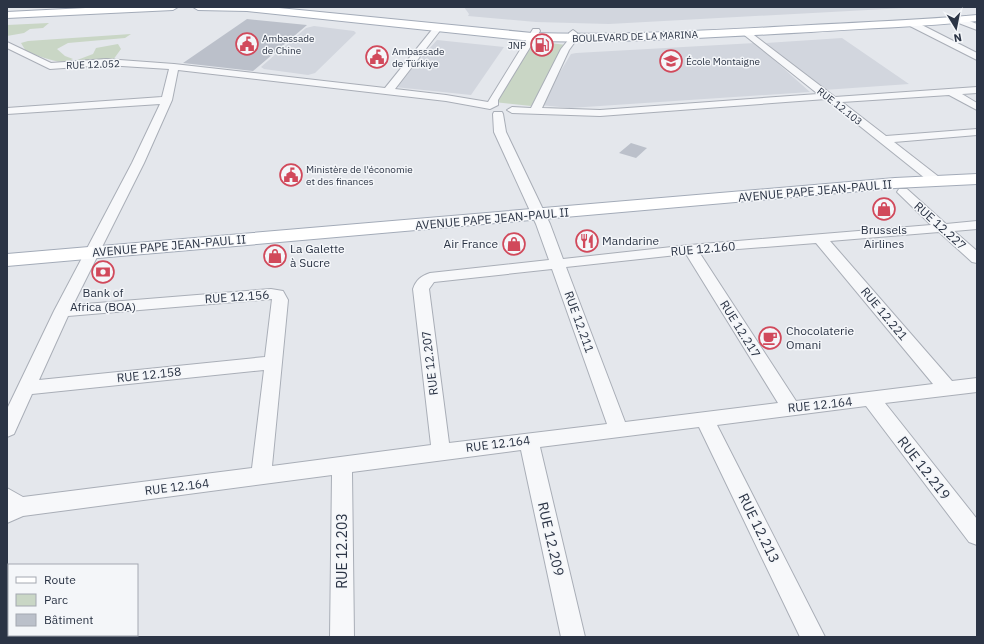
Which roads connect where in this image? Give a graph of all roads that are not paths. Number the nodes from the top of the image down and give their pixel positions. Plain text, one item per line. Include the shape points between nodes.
1 (67, 7) edge
2 (173, 7) edge
3 (198, 7) edge
4 (298, 7) edge
5 (7, 10) edge
6 (977, 14) edge
7 (7, 15) edge
8 (977, 18) edge
9 (959, 20) junction
10 (911, 23) junction
11 (977, 26) edge
12 (438, 28) junction
13 (746, 32) junction
14 (534, 34) junction
15 (573, 36) junction
16 (7, 45) edge
17 (977, 57) edge
18 (174, 68) junction
19 (388, 91) junction
20 (976, 91) edge
21 (951, 92) junction
22 (830, 98) junction
23 (167, 100) junction
24 (977, 107) edge
25 (494, 109) junction
26 (7, 111) edge
27 (535, 111) junction
28 (977, 132) edge
29 (883, 140) junction
30 (977, 179) edge
31 (935, 180) junction
32 (977, 187) edge
33 (903, 192) junction
34 (542, 219) junction
35 (977, 225) edge
36 (942, 228) junction
37 (820, 239) junction
38 (690, 249) junction
39 (91, 257) junction
40 (977, 259) edge
41 (7, 260) edge
42 (558, 263) junction
43 (7, 269) edge
44 (430, 278) joint
45 (62, 311) junction
46 (272, 363) junction
47 (977, 385) edge
48 (26, 388) junction
49 (948, 389) junction
50 (872, 400) junction
51 (790, 408) junction
52 (704, 418) junction
53 (7, 429) edge
54 (618, 429) junction
55 (529, 440) junction
56 (441, 452) junction
57 (342, 466) junction
58 (261, 476) junction
59 (11, 506) edge
60 (977, 535) edge
61 (342, 637) edge
62 (573, 637) edge
63 (813, 637) edge

1 - 5 main road
2 - 7 main road
3 - 12 main road, BOULEVARD DE LA MARINA via 248,8
4 - 14 main road, BOULEVARD DE LA MARINA
6 - 15 main road, BOULEVARD DE LA MARINA
8 - 9 main road, BOULEVARD DE LA MARINA
9 - 10 main road, BOULEVARD DE LA MARINA
9 - 11 street
10 - 13 main road, BOULEVARD DE LA MARINA
10 - 17 street
12 - 14 main road, BOULEVARD DE LA MARINA
12 - 19 street
13 - 15 main road, BOULEVARD DE LA MARINA via 625,38
13 - 22 street, RUE 12.103
14 - 15 main road, BOULEVARD DE LA MARINA
14 - 25 street via 493,100
15 - 27 street
16 - 18 street, RUE 12.052 via 50,66 106,62
18 - 19 street, RUE 12.052
18 - 23 street
19 - 25 street, RUE 12.052 via 446,98
20 - 21 street
21 - 22 street
21 - 24 street
22 - 27 street via 600,113
22 - 29 street, RUE 12.103
23 - 26 street
23 - 39 street
25 - 27 street via 507,114 512,110
25 - 34 street, RUE 12.211 via 509,154
28 - 29 street
29 - 31 street, RUE 12.103
30 - 31 main road, AVENUE PAPE JEAN-PAUL II
31 - 34 main road, AVENUE PAPE JEAN-PAUL II
32 - 33 main road, AVENUE PAPE JEAN-PAUL II
33 - 34 main road, AVENUE PAPE JEAN-PAUL II
33 - 36 street, RUE 12.227
34 - 39 main road, AVENUE PAPE JEAN-PAUL II
34 - 42 street, RUE 12.211
35 - 36 street, RUE 12.160
36 - 37 street, RUE 12.160
36 - 40 street, RUE 12.227
37 - 38 street, RUE 12.160
37 - 49 street, RUE 12.221
38 - 42 street, RUE 12.160
38 - 51 street, RUE 12.217
39 - 41 main road, AVENUE PAPE JEAN-PAUL II
39 - 43 main road, AVENUE PAPE JEAN-PAUL II
39 - 45 street
42 - 44 street, RUE 12.160
42 - 54 street, RUE 12.211
44 - 56 street, RUE 12.207 via 423,283 421,289
45 - 46 street, RUE 12.156 via 278,295 280,300
45 - 48 street
46 - 48 street, RUE 12.158
46 - 58 street, RUE 12.156
47 - 49 street, RUE 12.164
48 - 53 street
49 - 50 street, RUE 12.164
50 - 51 street, RUE 12.164
50 - 60 street, RUE 12.219
51 - 52 street, RUE 12.164
52 - 54 street, RUE 12.164
52 - 63 street, RUE 12.213
54 - 55 street, RUE 12.164
55 - 56 street, RUE 12.164
55 - 62 street, RUE 12.209
56 - 57 street, RUE 12.164
57 - 58 street, RUE 12.164
57 - 61 street, RUE 12.203
58 - 59 street, RUE 12.164

